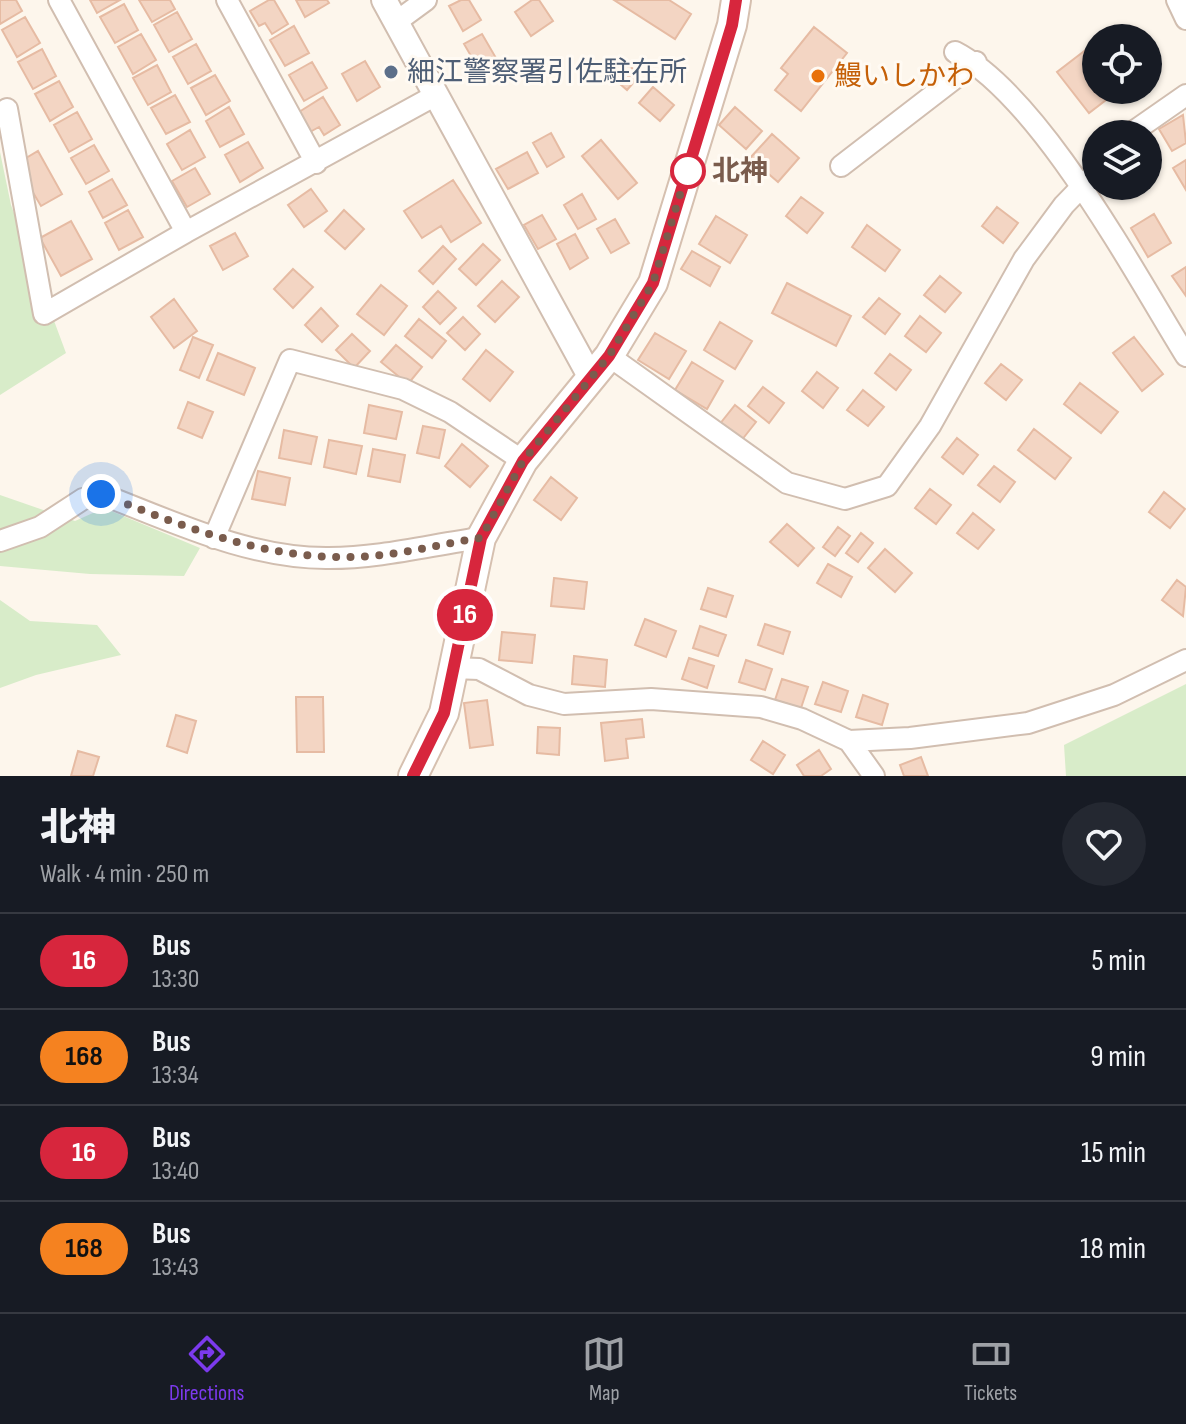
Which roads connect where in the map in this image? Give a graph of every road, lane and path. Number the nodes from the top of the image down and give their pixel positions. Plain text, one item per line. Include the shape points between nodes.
1 (59, 0) edge
2 (227, 0) edge
3 (384, 0) edge
4 (426, 0) edge
5 (736, 0) edge
6 (1177, 0) edge
7 (1186, 19) edge
8 (396, 22) junction
9 (955, 52) dead end
10 (976, 62) junction
11 (436, 95) junction
12 (1186, 95) edge
13 (7, 109) dead end
14 (1150, 120) edge
15 (316, 163) junction
16 (841, 166) dead end
17 (1081, 188) junction
18 (186, 232) junction
19 (1186, 356) edge
20 (600, 367) junction
21 (523, 461) junction
22 (214, 538) junction
23 (481, 538) junction
24 (0, 541) edge
25 (1186, 660) edge
26 (453, 668) junction
27 (849, 741) junction
28 (413, 776) edge
29 (874, 776) edge

1 - 18 street
2 - 15 street
3 - 8 street
4 - 8 street
5 - 20 main road via 653,283
6 - 7 street
8 - 11 street
9 - 10 street
10 - 16 street
10 - 17 street via 1017,102
11 - 15 street
11 - 20 street
12 - 14 street
13 - 18 street via 44,314
15 - 18 street
17 - 19 street
17 - 20 street via 1024,259 930,426 887,486 845,499 787,483
20 - 21 main road
21 - 22 street via 450,412 403,389 290,360
21 - 23 main road
22 - 23 street via 326,558 375,556
22 - 24 street via 101,494 83,499 40,527
23 - 26 main road
25 - 27 street via 1114,695 1028,723
26 - 27 street via 479,669 529,695 564,704 651,699 761,707
26 - 28 main road via 444,713
27 - 29 street

